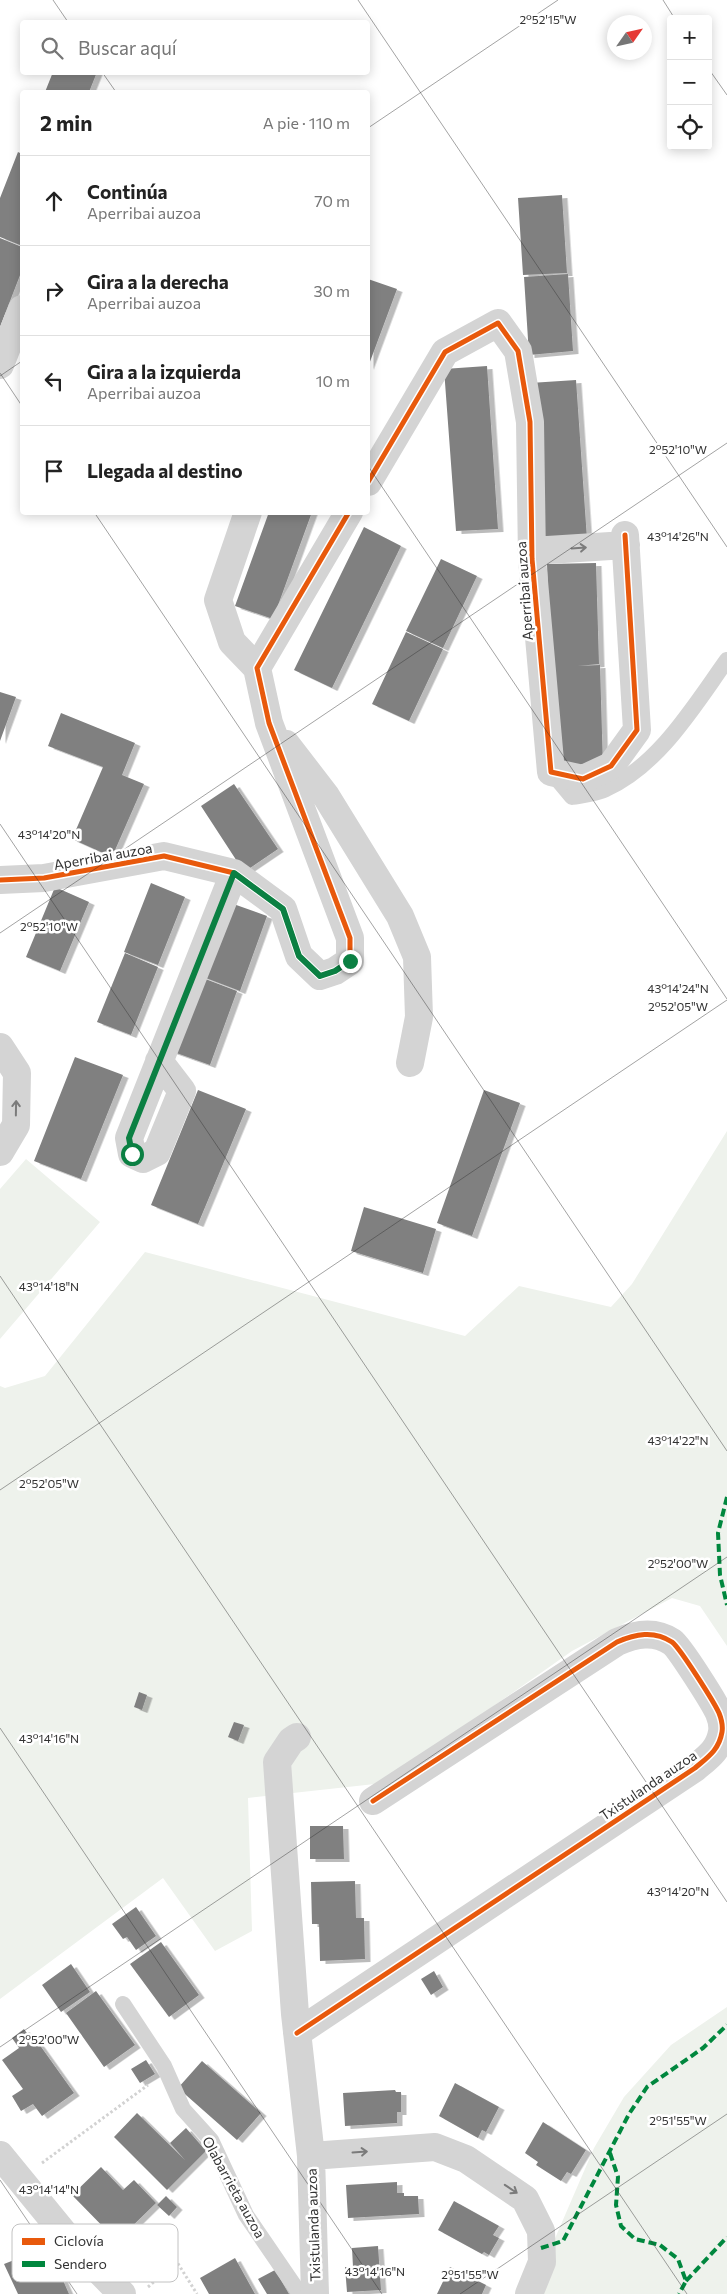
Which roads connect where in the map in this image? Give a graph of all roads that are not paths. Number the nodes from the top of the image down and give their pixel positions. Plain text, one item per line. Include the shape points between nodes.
1 (20, 314) edge
2 (0, 365) edge
3 (370, 479) edge
4 (247, 515) edge
5 (347, 515) edge
6 (532, 551) junction
7 (727, 660) edge
8 (257, 668) junction
9 (269, 723) junction
10 (551, 772) junction
11 (234, 873) junction
12 (0, 880) edge
13 (0, 1047) edge
14 (412, 1053) dead end
15 (159, 1061) dead end
16 (0, 1152) edge
17 (297, 1737) dead end
18 (373, 1801) dead end
19 (123, 2004) dead end
20 (297, 2033) junction
21 (0, 2155) edge
22 (311, 2156) junction
23 (56, 2224) edge
24 (119, 2282) edge
25 (132, 2293) edge
26 (300, 2294) edge
27 (315, 2294) edge
28 (529, 2294) edge

1 - 2 street
3 - 6 street, Aperribai auzoa via 445,352 498,323 518,351 530,422
4 - 8 street via 218,600 232,642
5 - 8 street
6 - 10 street, Aperribai auzoa
6 -> 10 street via 626,540 637,730 611,766 583,779
7 - 10 lane via 673,736 630,776 605,790 572,797
8 - 9 street, Aperribai auzoa
9 - 11 street, Aperribai auzoa via 350,938 350,961 320,976 299,956 283,909
9 - 14 street, Aperribai auzoa via 326,796 400,916 417,957 419,1018
11 - 12 street, Aperribai auzoa via 164,856 44,878
11 - 15 street
16 -> 13 street via 16,1126 17,1073
17 - 20 street, Txistulanda auzoa via 277,1762
18 - 20 street, Txistulanda auzoa via 629,1637 656,1635 672,1643 720,1715 722,1731 716,1751 695,1768
19 - 26 lane, Olabarrieta auzoa via 166,2071 183,2109 211,2140 246,2214
20 - 22 street, Txistulanda auzoa
21 - 23 street
22 - 27 street, Txistulanda auzoa
22 -> 28 street, Txistulanda auzoa via 435,2147 466,2159 525,2198 541,2231 542,2262
24 - 25 street

